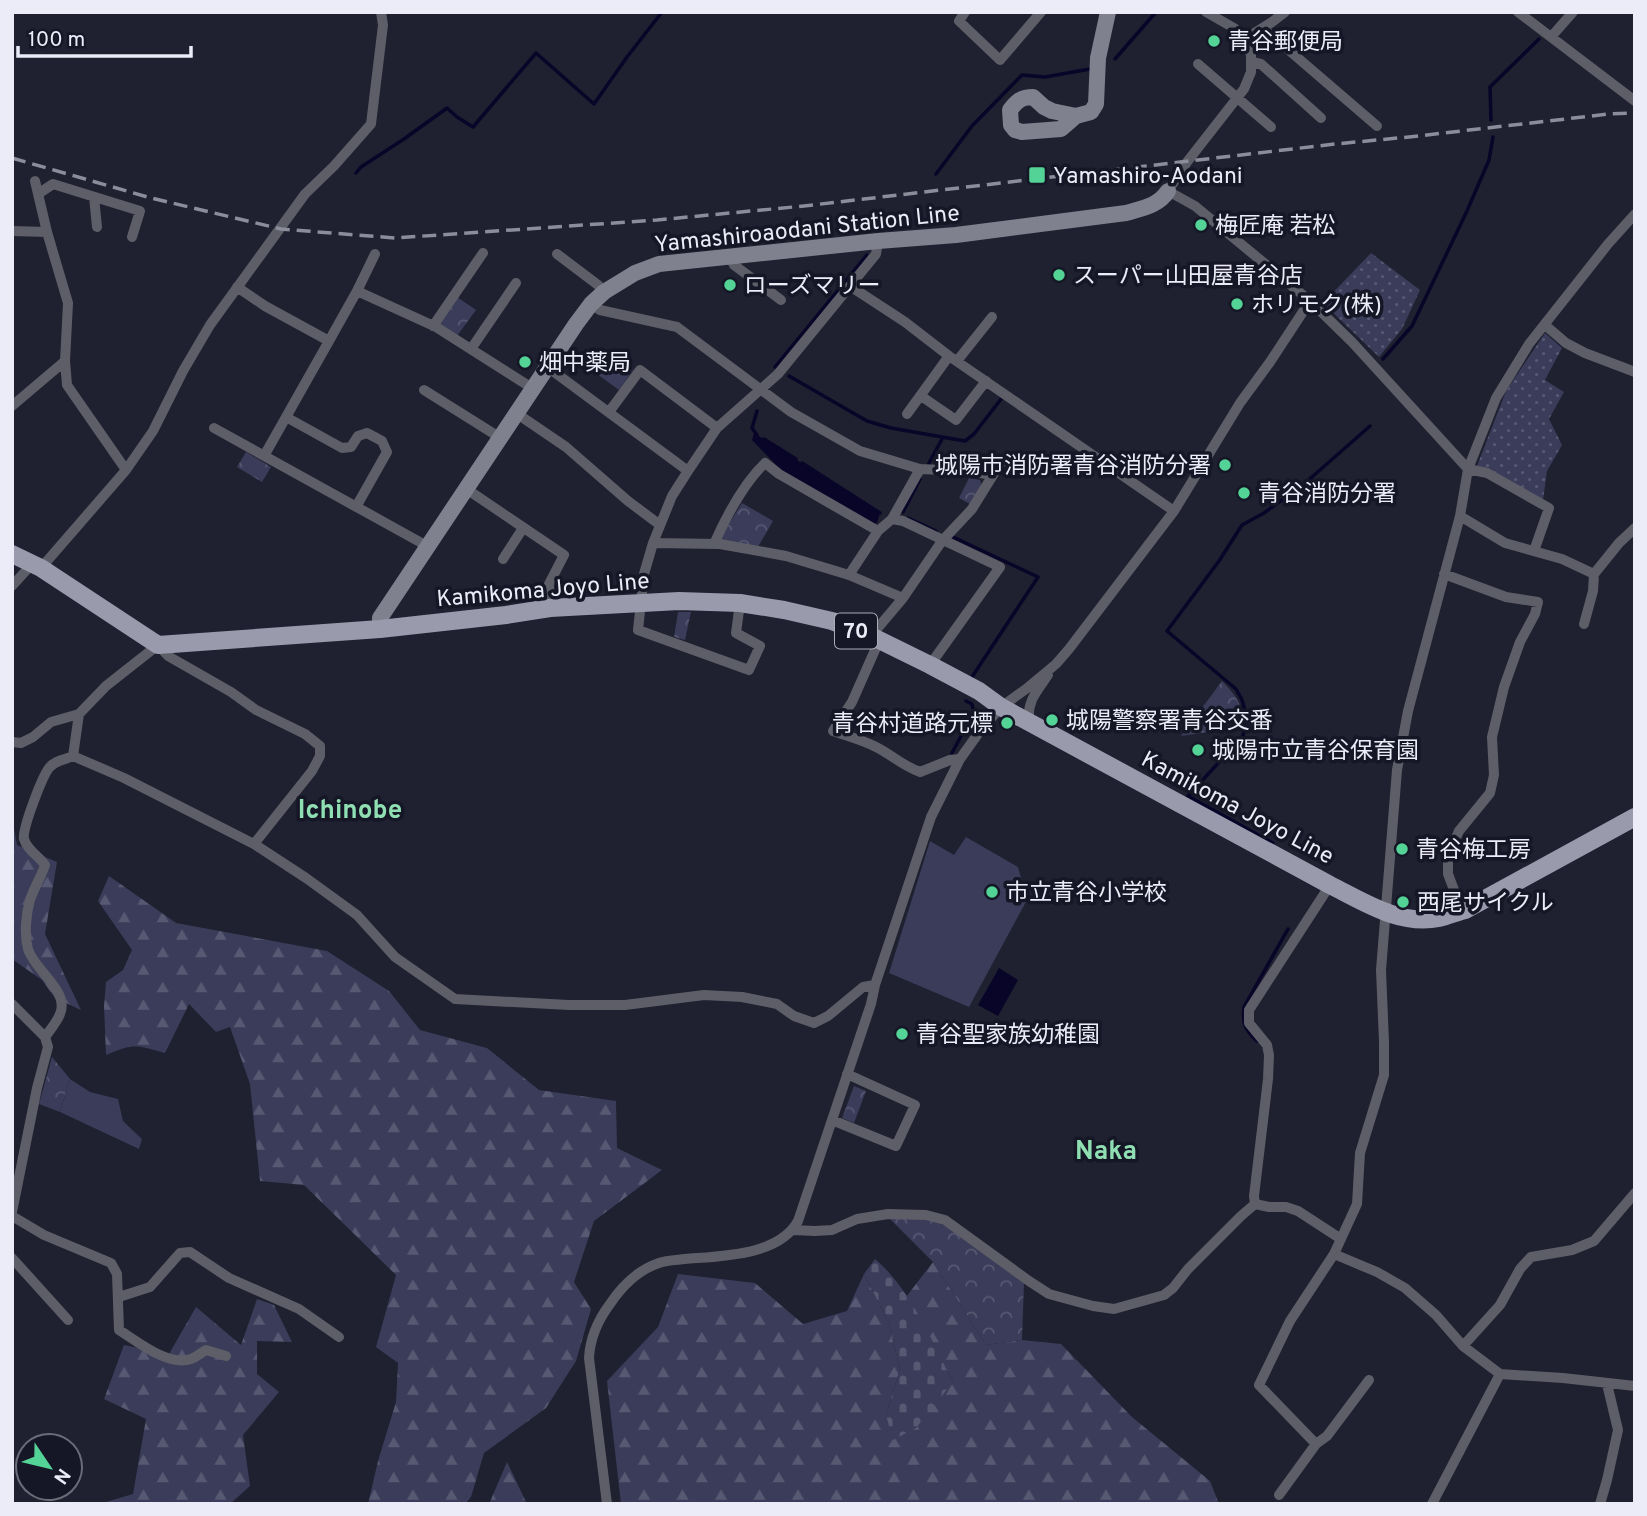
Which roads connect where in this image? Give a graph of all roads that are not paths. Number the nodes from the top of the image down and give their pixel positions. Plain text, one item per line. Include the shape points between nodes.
1 (381, 12) edge
2 (965, 12) edge
3 (1041, 12) edge
4 (1108, 12) edge
5 (1206, 12) edge
6 (1285, 12) edge
7 (1518, 12) edge
8 (1573, 12) edge
9 (1263, 28) junction
10 (1551, 37) junction
11 (1244, 39) junction
12 (1252, 62) junction
13 (1198, 64) dead end
14 (1237, 97) junction
15 (1635, 101) edge
16 (1076, 116) dead end
17 (1321, 118) dead end
18 (1377, 126) dead end
19 (1271, 127) dead end
20 (35, 181) dead end
21 (1168, 191) junction
22 (38, 194) junction
23 (94, 197) junction
24 (1635, 214) edge
25 (97, 227) dead end
26 (12, 231) edge
27 (47, 232) junction
28 (132, 237) dead end
29 (878, 241) junction
30 (483, 253) dead end
31 (375, 254) dead end
32 (557, 254) dead end
33 (730, 257) junction
34 (516, 283) dead end
35 (850, 286) junction
36 (237, 287) junction
37 (357, 291) junction
38 (597, 298) junction
39 (781, 300) dead end
40 (1310, 301) junction
41 (992, 317) dead end
42 (1545, 325) junction
43 (433, 326) junction
44 (330, 341) junction
45 (471, 349) junction
46 (953, 359) junction
47 (65, 361) junction
48 (546, 366) junction
49 (1635, 372) edge
50 (986, 381) junction
51 (532, 387) junction
52 (424, 390) dead end
53 (760, 390) junction
54 (921, 396) junction
55 (12, 406) edge
56 (609, 412) junction
57 (516, 413) junction
58 (907, 414) dead end
59 (286, 417) junction
60 (214, 428) dead end
61 (718, 428) junction
62 (499, 437) junction
63 (264, 456) junction
64 (1002, 461) dead end
65 (920, 469) junction
66 (1468, 469) junction
67 (126, 470) junction
68 (688, 471) junction
69 (993, 475) junction
70 (465, 488) junction
71 (356, 507) junction
72 (1174, 511) junction
73 (1460, 516) junction
74 (892, 519) junction
75 (660, 525) junction
76 (523, 528) junction
77 (1635, 528) edge
78 (878, 531) junction
79 (942, 541) junction
80 (653, 542) junction
81 (714, 544) junction
82 (427, 546) junction
83 (1534, 551) junction
84 (12, 554) edge
85 (503, 559) dead end
86 (37, 566) junction
87 (1444, 574) junction
88 (1594, 574) junction
89 (849, 575) junction
90 (12, 586) edge
91 (903, 598) junction
92 (740, 603) junction
93 (640, 604) junction
94 (550, 608) junction
95 (1584, 624) dead end
96 (380, 629) junction
97 (875, 639) junction
98 (158, 645) junction
99 (1056, 664) junction
100 (930, 665) junction
101 (1001, 707) junction
102 (79, 714) junction
103 (1029, 722) junction
104 (12, 742) edge
105 (73, 756) junction
106 (960, 759) junction
107 (1635, 817) edge
108 (254, 844) junction
109 (1331, 885) junction
110 (1462, 911) junction
111 (1385, 912) junction
112 (875, 985) junction
113 (12, 1004) edge
114 (45, 1037) junction
115 (847, 1074) junction
116 (832, 1120) junction
117 (12, 1148) edge
118 (24, 1150) junction
119 (1635, 1193) edge
120 (1255, 1204) junction
121 (12, 1214) edge
122 (793, 1230) junction
123 (1341, 1239) junction
124 (1334, 1254) junction
125 (12, 1258) edge
126 (119, 1297) junction
127 (68, 1320) dead end
128 (339, 1337) dead end
129 (1463, 1346) junction
130 (226, 1356) dead end
131 (1500, 1374) junction
132 (1369, 1380) dead end
133 (1606, 1384) junction
134 (1635, 1386) edge
135 (1316, 1444) junction
136 (1279, 1496) dead end
137 (607, 1504) edge
138 (1432, 1504) edge
139 (1600, 1504) edge

1 - 36 street via 371,124 305,194
2 - 3 street via 958,21 1000,60
4 - 16 main road via 1098,58 1096,104 1091,112
5 - 11 street
6 - 9 street
7 - 10 street
8 - 10 street
9 - 11 street
9 - 18 street
10 - 15 street
11 - 12 street
12 - 14 street via 1249,81
12 - 17 street via 1261,64
13 - 14 street
14 - 19 street
14 - 21 street
20 - 22 street
21 - 29 main road, Yamashiroaodani Station Line via 1151,206 1126,213
21 - 40 street via 1195,206
22 - 23 street via 53,184
22 - 27 street
23 - 25 street
23 - 28 street via 140,211
24 - 42 street
26 - 27 street
27 - 47 street via 68,303
29 - 33 main road, Yamashiroaodani Station Line
29 - 35 street via 876,254
30 - 43 street
31 - 37 street
32 - 38 street via 598,285
33 - 38 main road, Yamashiroaodani Station Line via 659,264 635,273
33 - 39 street via 734,265
34 - 45 street
35 - 46 street
35 - 53 street
36 - 44 street
36 - 67 street
37 - 43 street
37 - 44 street
38 - 48 main road, Yamashiroaodani Station Line
38 - 53 street via 600,310 677,327
40 - 66 street
40 - 72 street
41 - 46 street
42 - 49 street via 1566,344
42 - 66 street via 1496,398
43 - 45 street
44 - 59 street
45 - 51 street
46 - 50 street
46 - 54 street
47 - 55 street
47 - 67 street via 67,385
48 - 51 main road, Yamashiroaodani Station Line
48 - 56 street
50 - 54 street via 956,420
50 - 72 street
51 - 57 main road, Yamashiroaodani Station Line
52 - 62 street
53 - 61 street
53 - 65 street via 860,451
54 - 58 street
56 - 61 street via 640,370
56 - 68 street
57 - 62 main road, Yamashiroaodani Station Line
57 - 75 street via 566,447
59 - 63 street
59 - 71 street via 342,448 351,447 358,436 367,433 383,441 387,452
60 - 63 street
61 - 68 street
62 - 70 main road, Yamashiroaodani Station Line
63 - 71 street
64 - 69 street
65 - 69 street
65 - 74 street
66 - 73 street
66 - 83 street via 1487,473 1549,508
67 - 86 street
68 - 75 street
69 - 79 street via 972,509
70 - 76 street
70 - 82 main road, Yamashiroaodani Station Line
71 - 82 street
72 - 99 street
73 - 83 street via 1505,543
73 - 87 street
74 - 78 street
74 - 79 street
75 - 80 street
76 - 85 street
76 - 94 street via 564,555 548,584
77 - 88 street
78 - 81 street via 765,463 754,473
78 - 89 street
79 - 91 street
79 - 100 street via 1000,567
80 - 81 street
80 - 93 street
81 - 89 street via 786,555
82 - 96 main road, Yamashiroaodani Station Line via 380,618
83 - 88 street
84 - 86 main road
86 - 90 street
86 - 98 main road
87 - 110 street via 1506,597 1538,602 1504,687 1493,737 1490,793 1459,831 1448,856 1448,874
87 - 111 street via 1397,770
88 - 95 street
89 - 91 street
91 - 97 street
92 - 93 main road, Kamikoma Joyo Line / 70
92 - 93 street via 736,633 760,646 750,670 638,630
92 - 97 main road, Kamikoma Joyo Line / 70 via 832,621
93 - 94 main road, Kamikoma Joyo Line / 70
94 - 96 main road, Kamikoma Joyo Line / 70
96 - 98 main road, Kamikoma Joyo Line / 70
97 - 100 main road, Kamikoma Joyo Line / 70
97 - 106 street via 852,702 833,732 872,745 920,772
98 - 102 street
98 - 108 street via 168,656 320,746 312,771
99 - 101 street
99 - 103 street via 1031,701
100 - 101 main road, Kamikoma Joyo Line / 70
101 - 103 main road, Kamikoma Joyo Line / 70
101 - 106 street
102 - 104 street via 51,722 21,743
102 - 105 street
103 - 109 main road, Kamikoma Joyo Line / 70
105 - 108 street
105 - 114 street via 48,768 24,838 45,865 30,900 28,949 61,998 61,1013
106 - 112 street via 931,817
107 - 110 main road, Kamikoma Joyo Line / 70
108 - 112 street via 357,915 396,957 456,999 625,1005 704,995 742,997 777,1004 814,1023 863,987
109 - 111 main road, Kamikoma Joyo Line / 70
109 - 120 street via 1249,1010 1249,1023 1267,1045 1269,1055
110 - 111 main road, Kamikoma Joyo Line / 70 via 1409,919
111 - 123 street via 1381,970 1384,1075 1360,1153 1357,1204
112 - 115 street
113 - 114 street
114 - 118 street via 48,1047
115 - 116 street
115 - 116 street via 915,1105 896,1146
116 - 122 street
117 - 118 street
118 - 121 street
119 - 129 street via 1594,1241 1531,1257 1500,1305
120 - 122 street via 1164,1295 1114,1309 1049,1294 945,1220 926,1215 888,1214 857,1219 832,1230
120 - 123 street via 1298,1211
121 - 126 street via 44,1235 111,1263
122 - 137 street via 761,1249 661,1262 631,1280 607,1307 590,1343 589,1358
123 - 124 street
124 - 129 street via 1405,1288
124 - 135 street via 1290,1321 1259,1385
125 - 127 street
126 - 128 street via 150,1287 180,1253 190,1252 229,1278 299,1309
126 - 130 street via 119,1329 164,1358 190,1359 206,1350
129 - 131 street
131 - 133 street
131 - 138 street
132 - 135 street
133 - 134 street
133 - 139 street via 1618,1430
135 - 136 street

